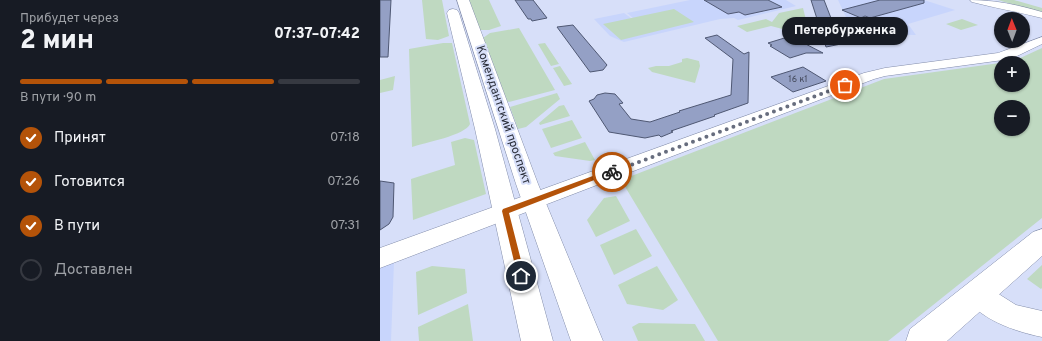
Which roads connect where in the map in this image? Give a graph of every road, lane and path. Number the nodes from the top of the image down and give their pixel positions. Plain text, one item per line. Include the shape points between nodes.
1 (450, 0) edge
2 (463, 0) edge
3 (975, 0) edge
4 (994, 0) edge
5 (1019, 0) edge
6 (1042, 6) edge
7 (1026, 10) junction
8 (1042, 15) edge
9 (1042, 40) edge
10 (534, 201) junction
11 (505, 211) junction
12 (1042, 240) edge
13 (380, 258) edge
14 (978, 294) junction
15 (1042, 324) edge
16 (537, 341) edge
17 (587, 341) edge
18 (922, 341) edge

1 - 11 main road, Комендантский проспект
2 - 10 main road, Комендантский проспект
3 - 7 street
4 - 7 street
5 - 6 street
7 - 8 street
9 - 10 street via 999,57 869,76
10 - 11 street
10 - 17 main road, Комендантский проспект
11 - 13 street
11 - 16 main road, Комендантский проспект
12 - 14 main road
14 - 15 street via 1009,316
14 - 18 main road

